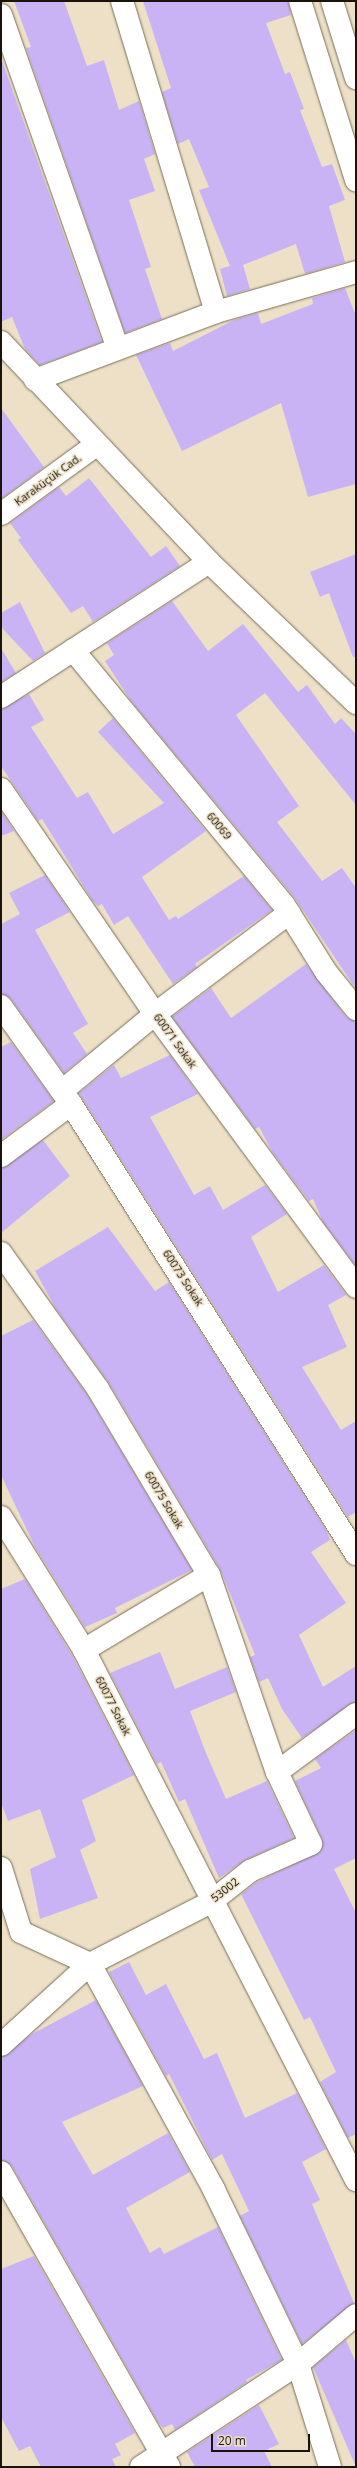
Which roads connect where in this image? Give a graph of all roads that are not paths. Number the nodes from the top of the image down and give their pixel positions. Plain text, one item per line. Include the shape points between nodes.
1 (122, 1) edge
2 (300, 1) edge
3 (332, 1) edge
4 (1, 15) edge
5 (356, 78) edge
6 (356, 180) edge
7 (356, 272) edge
8 (216, 312) junction
9 (1, 342) edge
10 (117, 347) junction
11 (35, 380) junction
12 (96, 445) junction
13 (1, 514) edge
14 (209, 562) junction
15 (73, 650) junction
16 (1, 697) edge
17 (356, 703) edge
18 (1, 789) edge
19 (289, 913) junction
20 (1, 1006) edge
21 (356, 1009) edge
22 (155, 1014) junction
23 (67, 1098) junction
24 (1, 1156) edge
25 (1, 1252) edge
26 (356, 1287) edge
27 (1, 1517) edge
28 (354, 1549) edge
29 (209, 1575) junction
30 (84, 1650) junction
31 (356, 1714) edge
32 (278, 1772) junction
33 (1, 1868) edge
34 (211, 1902) junction
35 (90, 1964) junction
36 (1, 2045) edge
37 (1, 2172) edge
38 (356, 2180) edge
39 (356, 2315) edge
40 (298, 2364) junction
41 (165, 2460) edge
42 (141, 2467) edge
43 (330, 2467) edge

1 - 8 street
2 - 6 street
3 - 5 street
4 - 10 street
7 - 8 street
8 - 10 street
9 - 11 street
10 - 11 street
11 - 12 street
12 - 13 street, Karaküçük Cad.
12 - 14 street
14 - 15 street
14 - 17 street
15 - 16 street
15 - 19 street, 60069
18 - 22 street, 60071 Sokak
19 - 21 street, 60069 via 326,972
19 - 22 street
20 - 23 street, 60073 Sokak
22 - 23 street
22 - 26 street, 60071 Sokak
23 - 24 street
23 - 28 street, 60073 Sokak
25 - 29 street, 60075 Sokak via 98,1389
27 - 30 street, 60077 Sokak
29 - 30 street
29 - 32 street, 60075 Sokak
30 - 34 street, 60077 Sokak
31 - 32 street
32 - 34 street, 53002 via 311,1844 250,1871
33 - 35 street via 21,1932
34 - 35 street, 53002
34 - 38 street, 60077 Sokak
35 - 36 street, 53002
35 - 40 street via 214,2190
37 - 41 street
39 - 40 street
40 - 41 street
40 - 43 street
41 - 42 street

